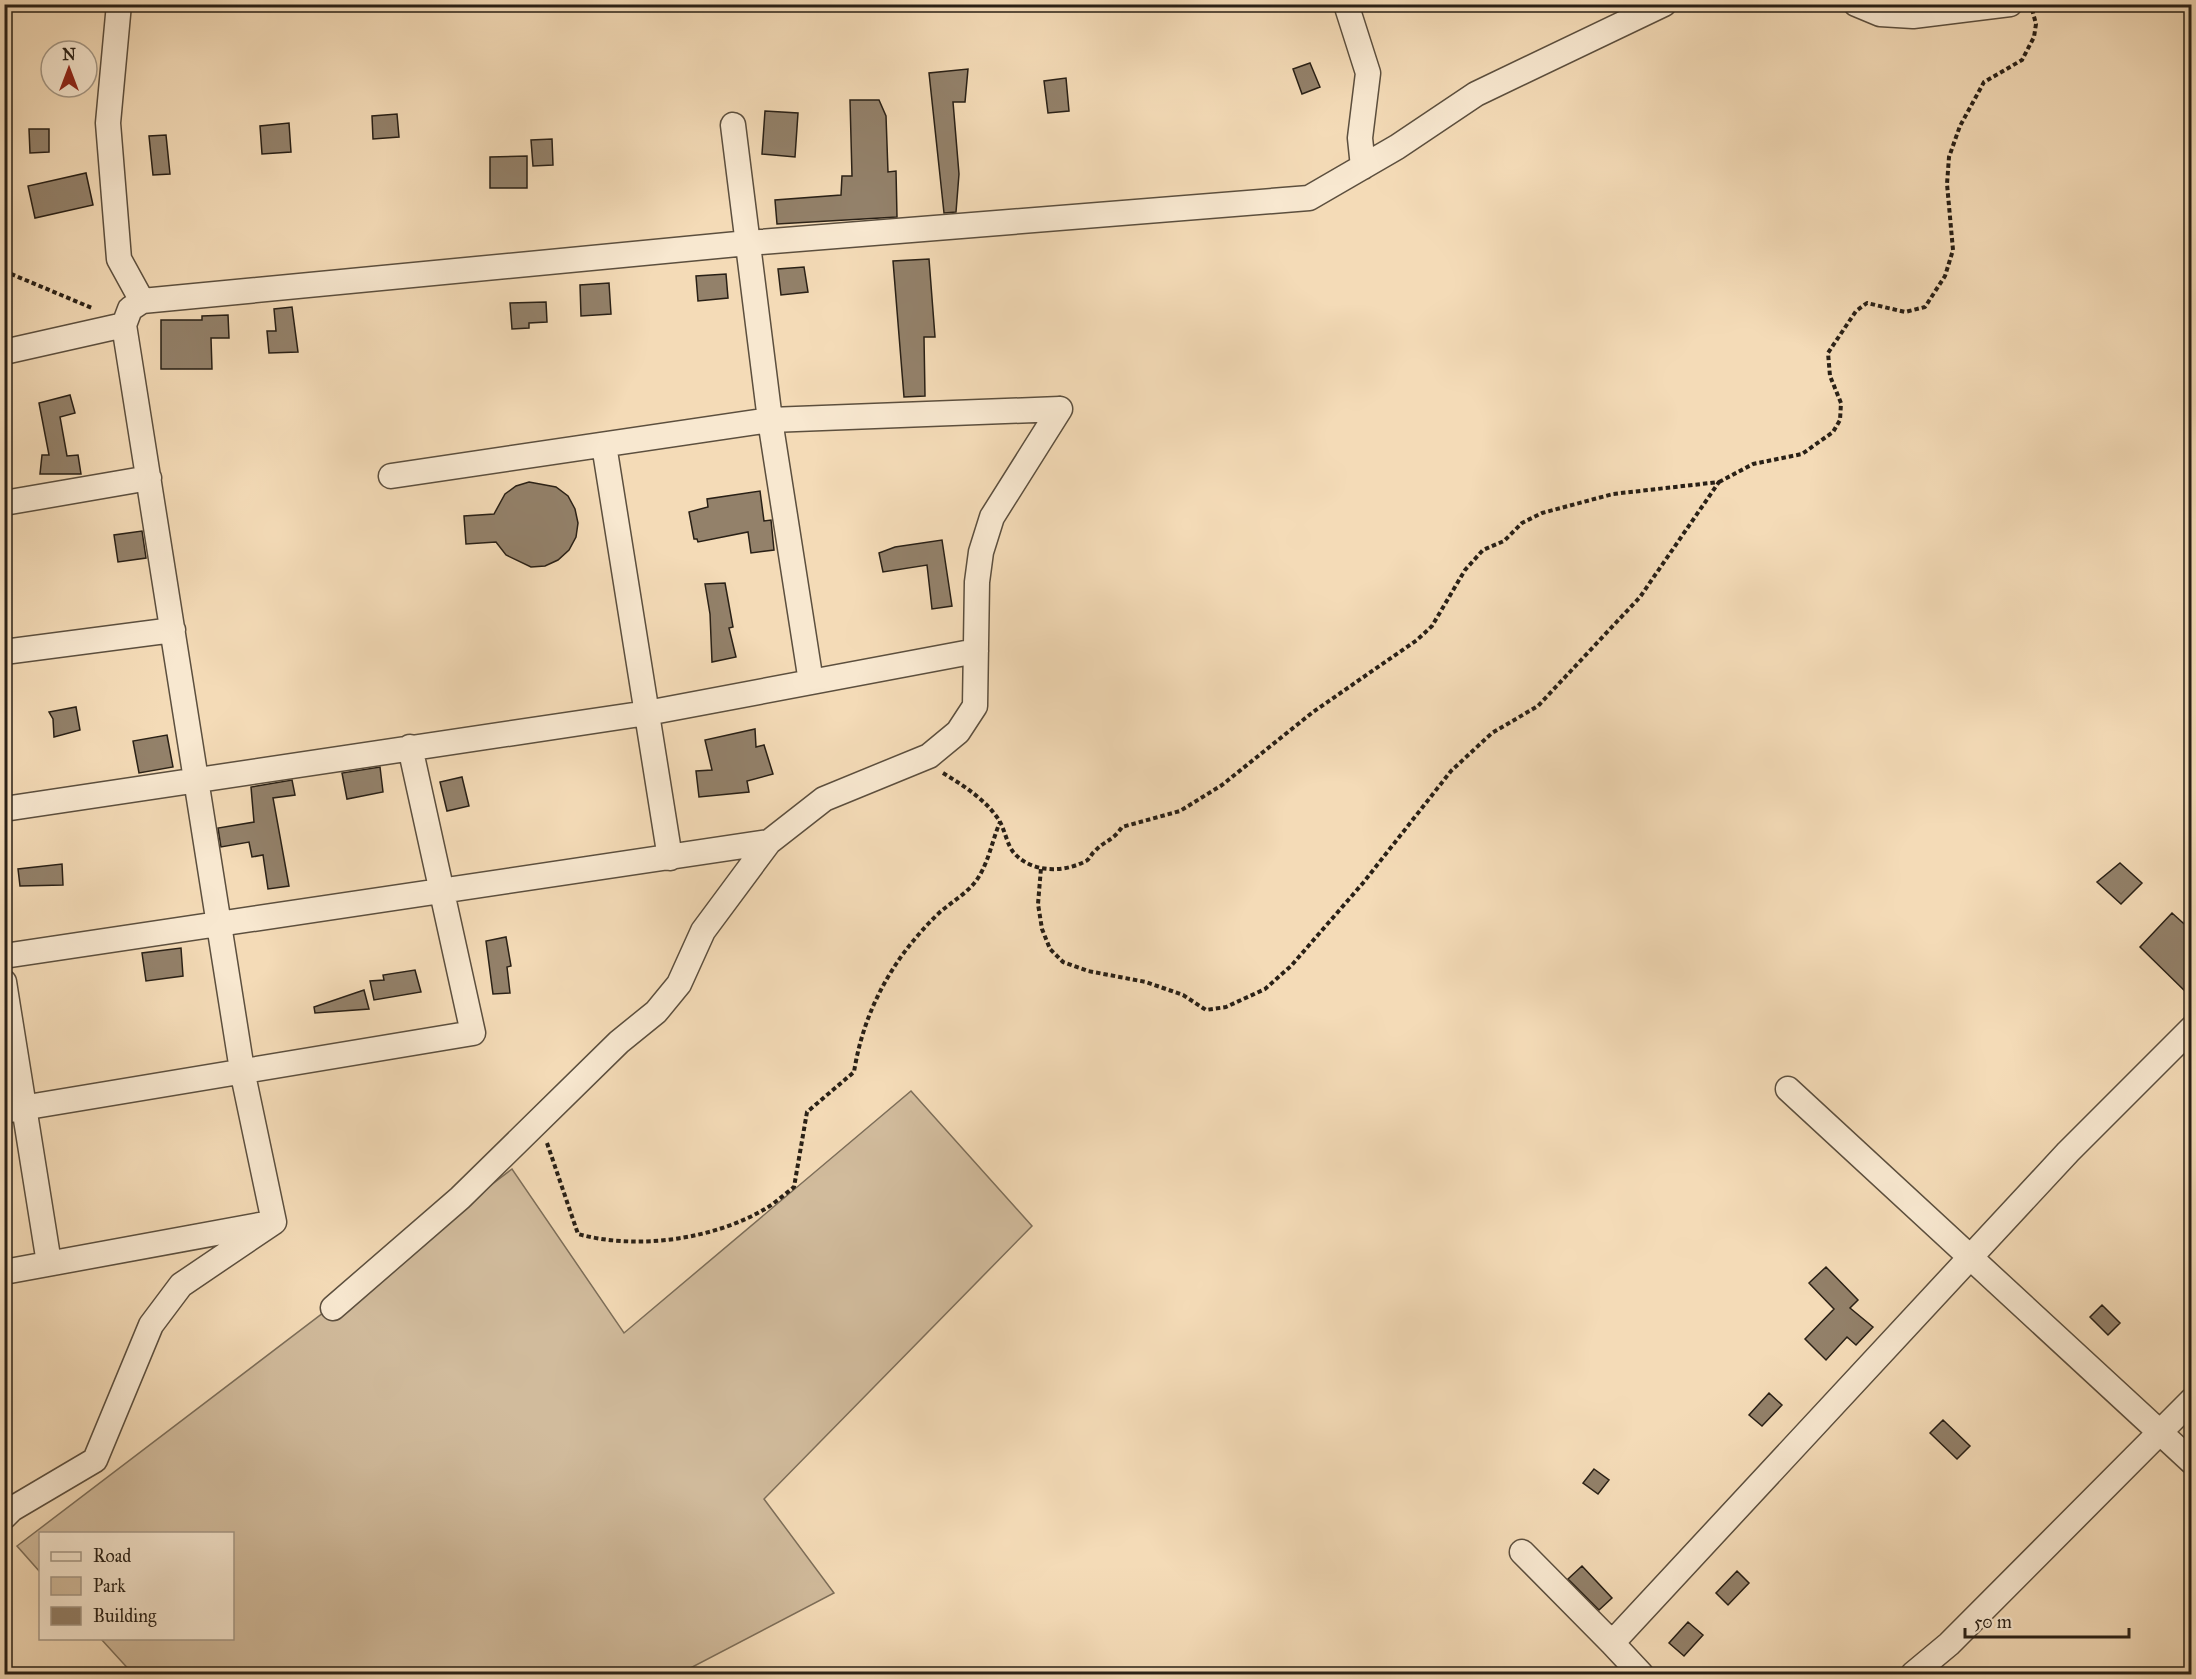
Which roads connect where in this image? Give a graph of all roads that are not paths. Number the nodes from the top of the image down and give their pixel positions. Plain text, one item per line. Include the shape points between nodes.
1 (119, 4) edge
2 (1346, 4) edge
3 (1664, 4) edge
4 (1856, 4) edge
5 (2010, 4) edge
6 (734, 124) dead end
7 (1364, 167) junction
8 (748, 243) junction
9 (142, 301) junction
10 (124, 325) junction
11 (4, 352) edge
12 (770, 420) junction
13 (604, 445) junction
14 (391, 476) dead end
15 (149, 478) junction
16 (4, 503) edge
17 (173, 630) junction
18 (976, 651) junction
19 (4, 652) edge
20 (811, 682) junction
21 (647, 713) junction
22 (410, 747) junction
23 (197, 780) junction
24 (4, 809) edge
25 (769, 842) junction
26 (670, 858) junction
27 (441, 892) junction
28 (219, 924) junction
29 (4, 956) edge
30 (4, 982) edge
31 (2192, 1028) edge
32 (242, 1070) junction
33 (1788, 1089) dead end
34 (14, 1110) edge
35 (274, 1222) junction
36 (1970, 1257) junction
37 (49, 1263) junction
38 (4, 1272) edge
39 (333, 1308) dead end
40 (2192, 1400) edge
41 (2159, 1433) junction
42 (2192, 1462) edge
43 (4, 1517) edge
44 (1522, 1552) dead end
45 (1612, 1643) junction
46 (1641, 1674) edge
47 (1913, 1674) edge

1 - 9 street via 109,135 119,259
2 - 7 street via 1368,73 1360,138
3 - 7 street via 1476,94
4 - 5 street via 1880,14 1913,16
6 - 8 street
7 - 8 street via 1308,198
8 - 9 street
8 - 12 street
9 - 10 street via 130,309
10 - 11 street
10 - 15 street
12 - 13 street
12 - 18 street via 1060,409 992,517 977,582
12 - 20 street
13 - 14 street
13 - 21 street
15 - 16 street
15 - 17 street
17 - 19 street
17 - 23 street
18 - 20 street
18 - 25 street via 975,706 958,732 929,756 824,799
20 - 21 street
21 - 22 street
21 - 26 street
22 - 23 street
22 - 27 street
23 - 24 street
23 - 28 street
25 - 26 street
25 - 39 street via 702,931 678,984 656,1012 619,1042 460,1198
26 - 27 street
27 - 28 street
27 - 32 street via 473,1033
28 - 29 street
28 - 32 street
30 - 34 street
31 - 36 street
32 - 34 street
32 - 35 street
33 - 36 street
34 - 37 street
35 - 37 street
35 - 43 street via 181,1284 151,1325 95,1460
36 - 41 street
36 - 45 street
37 - 38 street
40 - 41 street
41 - 42 street
41 - 47 street via 1949,1644
44 - 45 street
45 - 46 street

